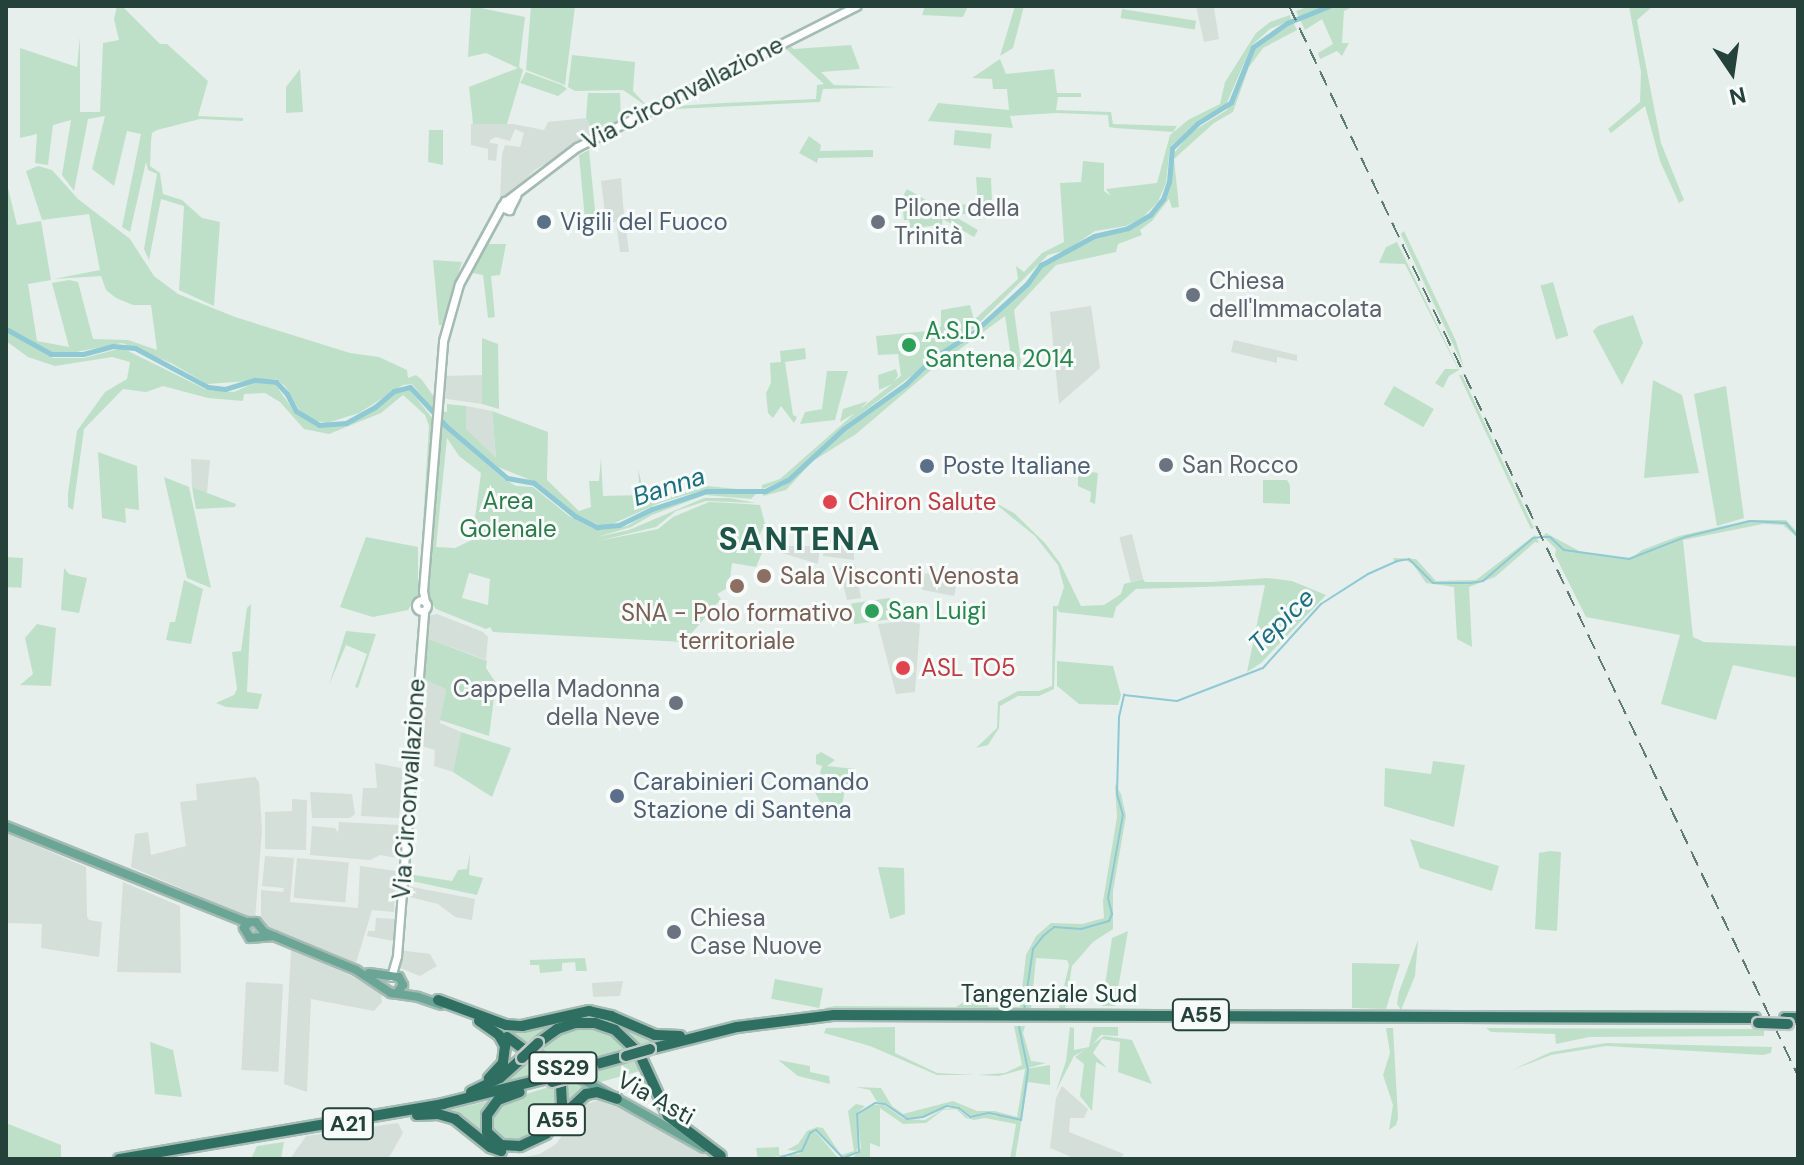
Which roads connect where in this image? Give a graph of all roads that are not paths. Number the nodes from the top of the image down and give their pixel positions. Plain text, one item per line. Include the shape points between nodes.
1 (856, 6) edge
2 (6, 826) edge
3 (246, 926) junction
4 (260, 932) junction
5 (397, 956) junction
6 (356, 970) junction
7 (389, 975) junction
8 (400, 986) junction
9 (387, 989) junction
10 (438, 1000) junction
11 (477, 1020) junction
12 (1756, 1020) junction
13 (1792, 1021) edge
14 (737, 1027) junction
15 (507, 1037) junction
16 (652, 1051) junction
17 (628, 1058) junction
18 (550, 1080) junction
19 (617, 1099) junction
20 (427, 1104) junction
21 (386, 1114) junction
22 (375, 1120) junction
23 (723, 1158) edge
24 (119, 1159) edge
25 (142, 1159) edge

1 - 5 main road, Via Circonvallazione via 577,147 519,192 469,262 449,313 435,423
2 - 3 main road
3 - 4 main road via 256,922
3 - 4 main road via 250,938
4 - 6 main road
5 - 7 main road, Via Circonvallazione
5 - 8 main road, Via Circonvallazione
6 - 7 main road
6 - 9 main road
7 - 8 main road
7 - 9 main road
8 - 9 main road
8 - 10 main road, Via Asti / SS29
8 - 11 main road, Via Asti / SS29
10 - 14 highway via 514,1026 589,1011 666,1037
10 - 23 main road, Via Asti / SS29 via 488,1023
11 - 15 main road, Via Asti / SS29
11 - 20 highway, A55 via 503,1040 503,1063 481,1084
12 - 13 highway, Tangenziale Sud / A55, bridge
12 - 14 highway, Tangenziale Sud / A55 via 876,1014
12 - 16 highway, Tangenziale Sud / A55 via 833,1020 745,1031
14 - 16 highway, Tangenziale Sud / A55
15 - 18 highway, A55 via 549,1065 561,1086 562,1103 552,1128 537,1140 509,1146 490,1137 485,1120 494,1104
15 - 19 main road, Via Asti / SS29
16 - 17 highway, Tangenziale Sud / A55, bridge
17 - 18 highway, Tangenziale Sud / A55, bridge
17 - 18 highway, Tangenziale Sud / A55, bridge
18 - 21 highway
18 - 22 highway, A21 via 451,1107
19 - 22 highway, A55 via 586,1094 550,1139 517,1152 490,1147 465,1124 447,1116
19 - 23 main road, Via Asti / SS29
20 - 21 highway, A55
20 - 23 highway, A55, bridge via 485,1087 557,1029 595,1023 615,1030 639,1053 668,1116
21 - 24 highway
22 - 25 highway, A21

